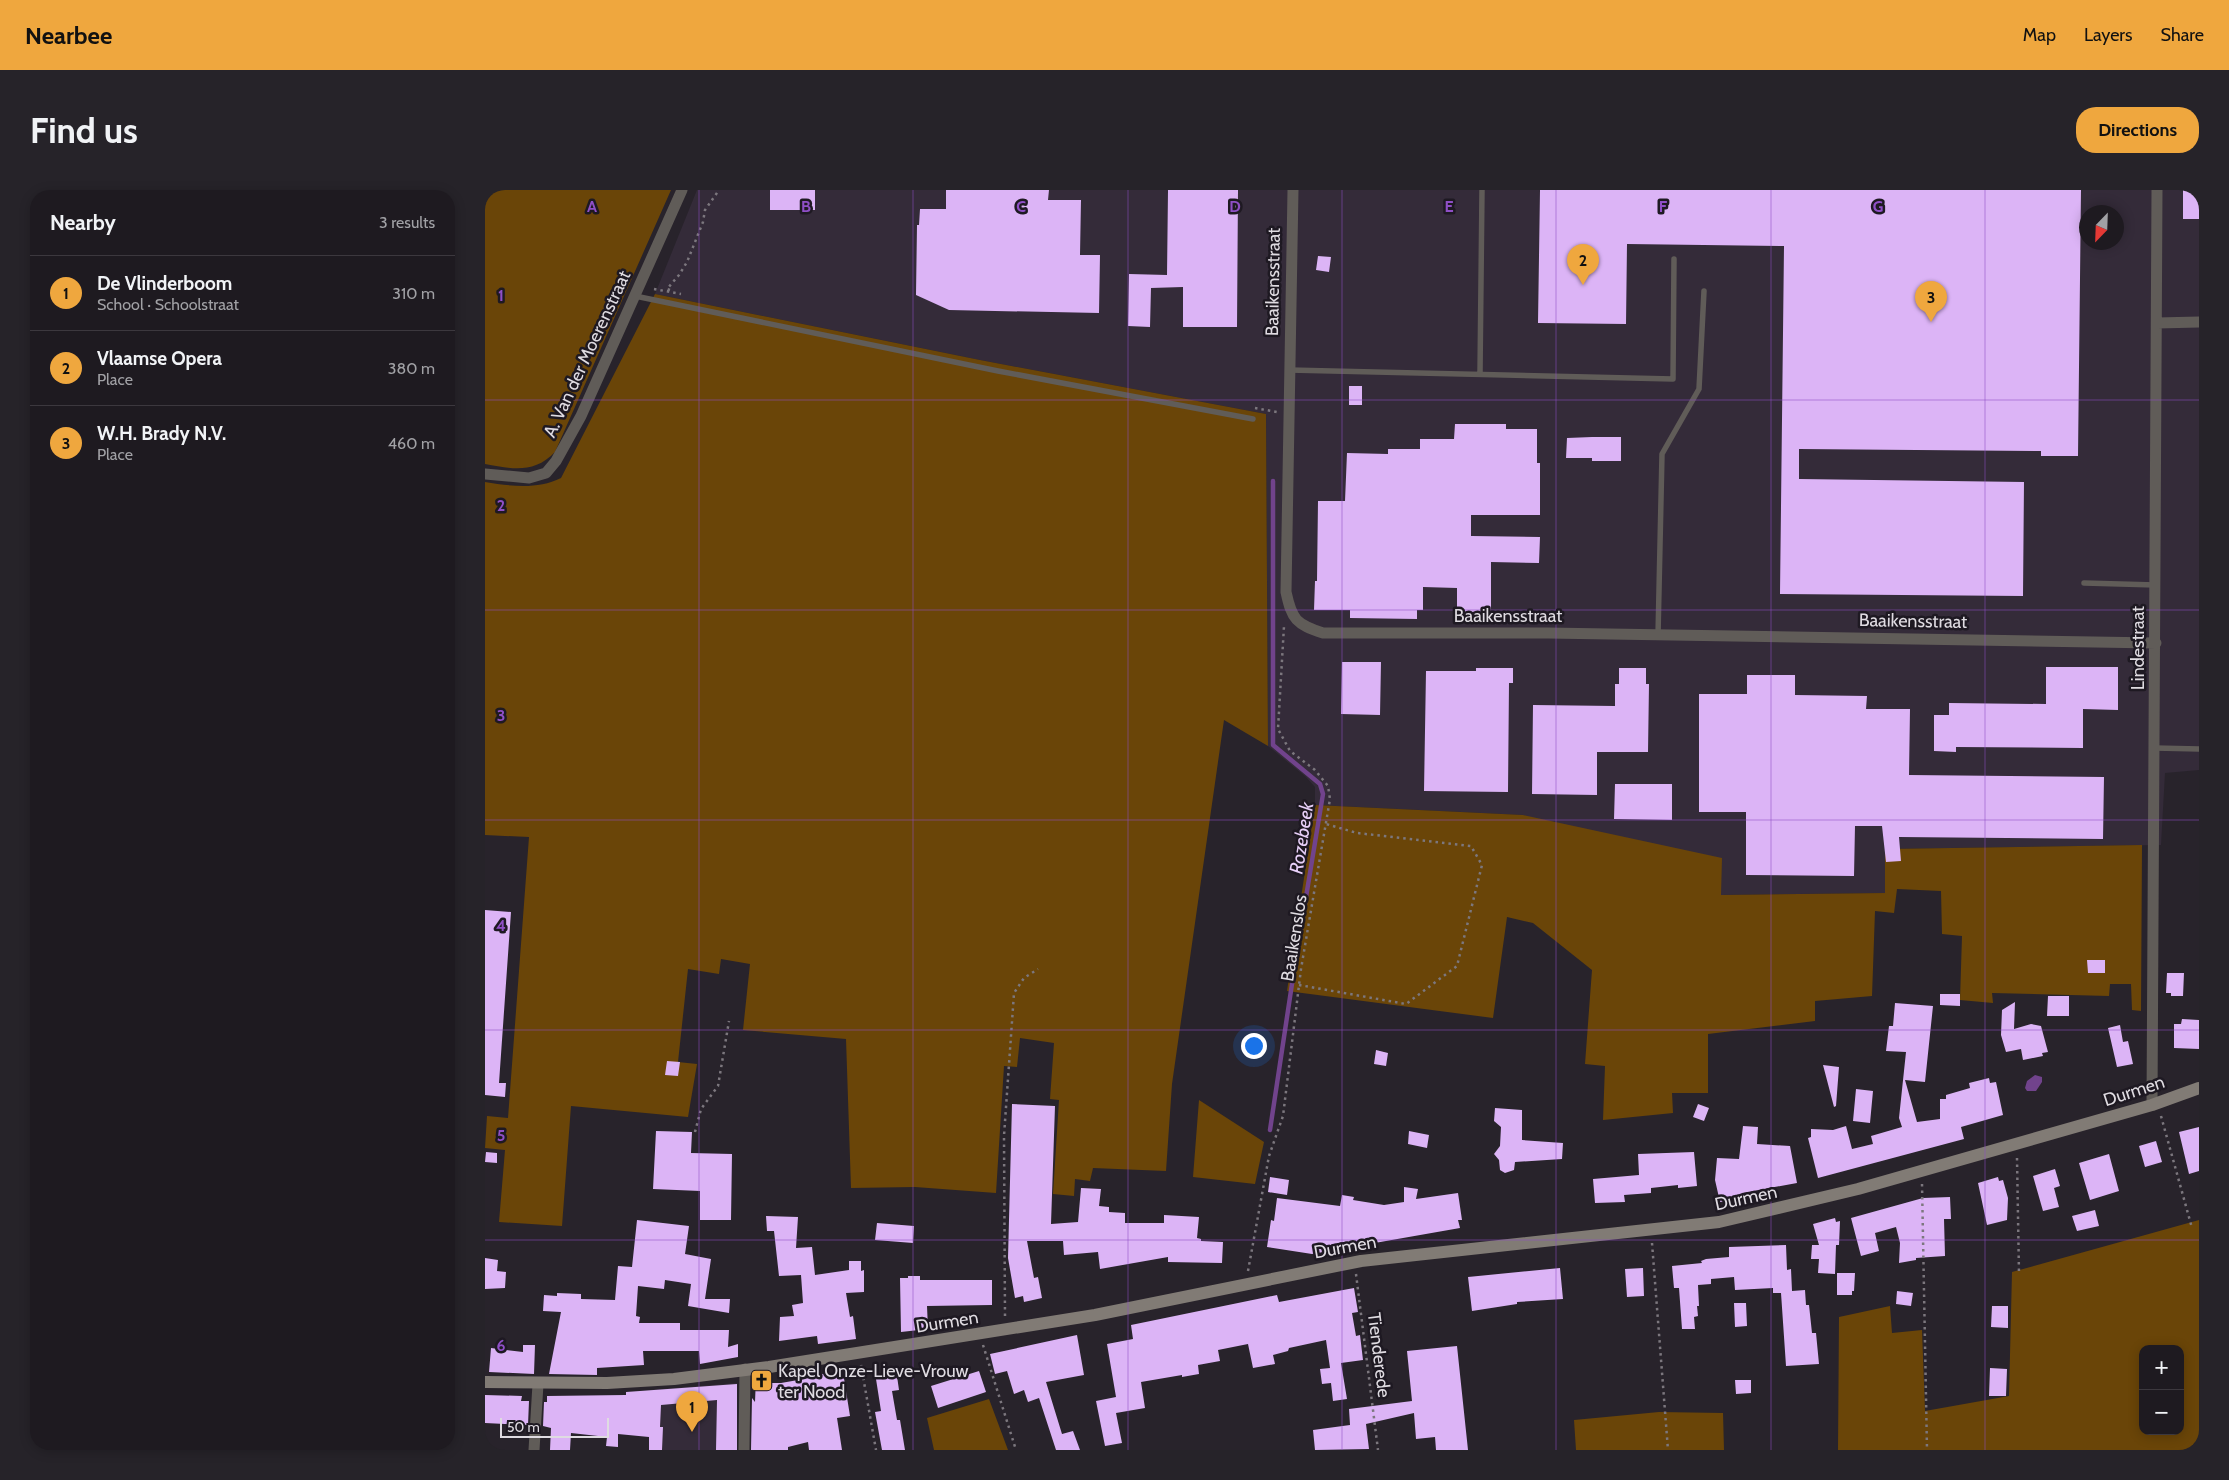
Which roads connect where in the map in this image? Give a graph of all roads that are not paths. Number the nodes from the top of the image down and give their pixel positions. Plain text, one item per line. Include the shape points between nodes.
1 (682, 190) edge
2 (1293, 190) edge
3 (1482, 190) edge
4 (2157, 190) edge
5 (1673, 260) dead end
6 (1704, 291) dead end
7 (636, 292) junction
8 (2199, 322) edge
9 (2157, 323) junction
10 (1289, 370) junction
11 (1480, 374) junction
12 (1253, 419) dead end
13 (485, 474) edge
14 (2084, 583) dead end
15 (2156, 585) junction
16 (1659, 636) junction
17 (2156, 643) junction
18 (2155, 748) junction
19 (2199, 749) edge
20 (2199, 1088) edge
21 (2155, 1104) junction
22 (745, 1369) junction
23 (485, 1382) edge
24 (537, 1384) junction
25 (534, 1450) edge
26 (744, 1450) edge

1 - 7 street, A. Van der Moerenstraat
2 - 10 street, Baaikensstraat
3 - 11 lane
4 - 9 street, Lindestraat
5 - 11 lane via 1673,379
6 - 16 lane via 1699,389 1662,454
7 - 12 lane via 998,371
7 - 13 street, A. Van der Moerenstraat via 581,416 546,473 529,478
8 - 9 street
9 - 15 street, Lindestraat
10 - 11 lane
10 - 16 street, Baaikensstraat via 1286,592 1290,613 1305,627 1323,633
14 - 15 lane
15 - 17 street, Lindestraat
16 - 17 street, Baaikensstraat
17 - 18 street, Lindestraat
18 - 19 lane
18 - 21 street, Lindestraat
20 - 21 street, Durmen
21 - 22 street, Durmen via 1858,1190 1719,1222 1355,1262 1095,1315 769,1368
22 - 24 street, Durmen via 674,1380
22 - 26 street
23 - 24 street, Durmen
24 - 25 street

